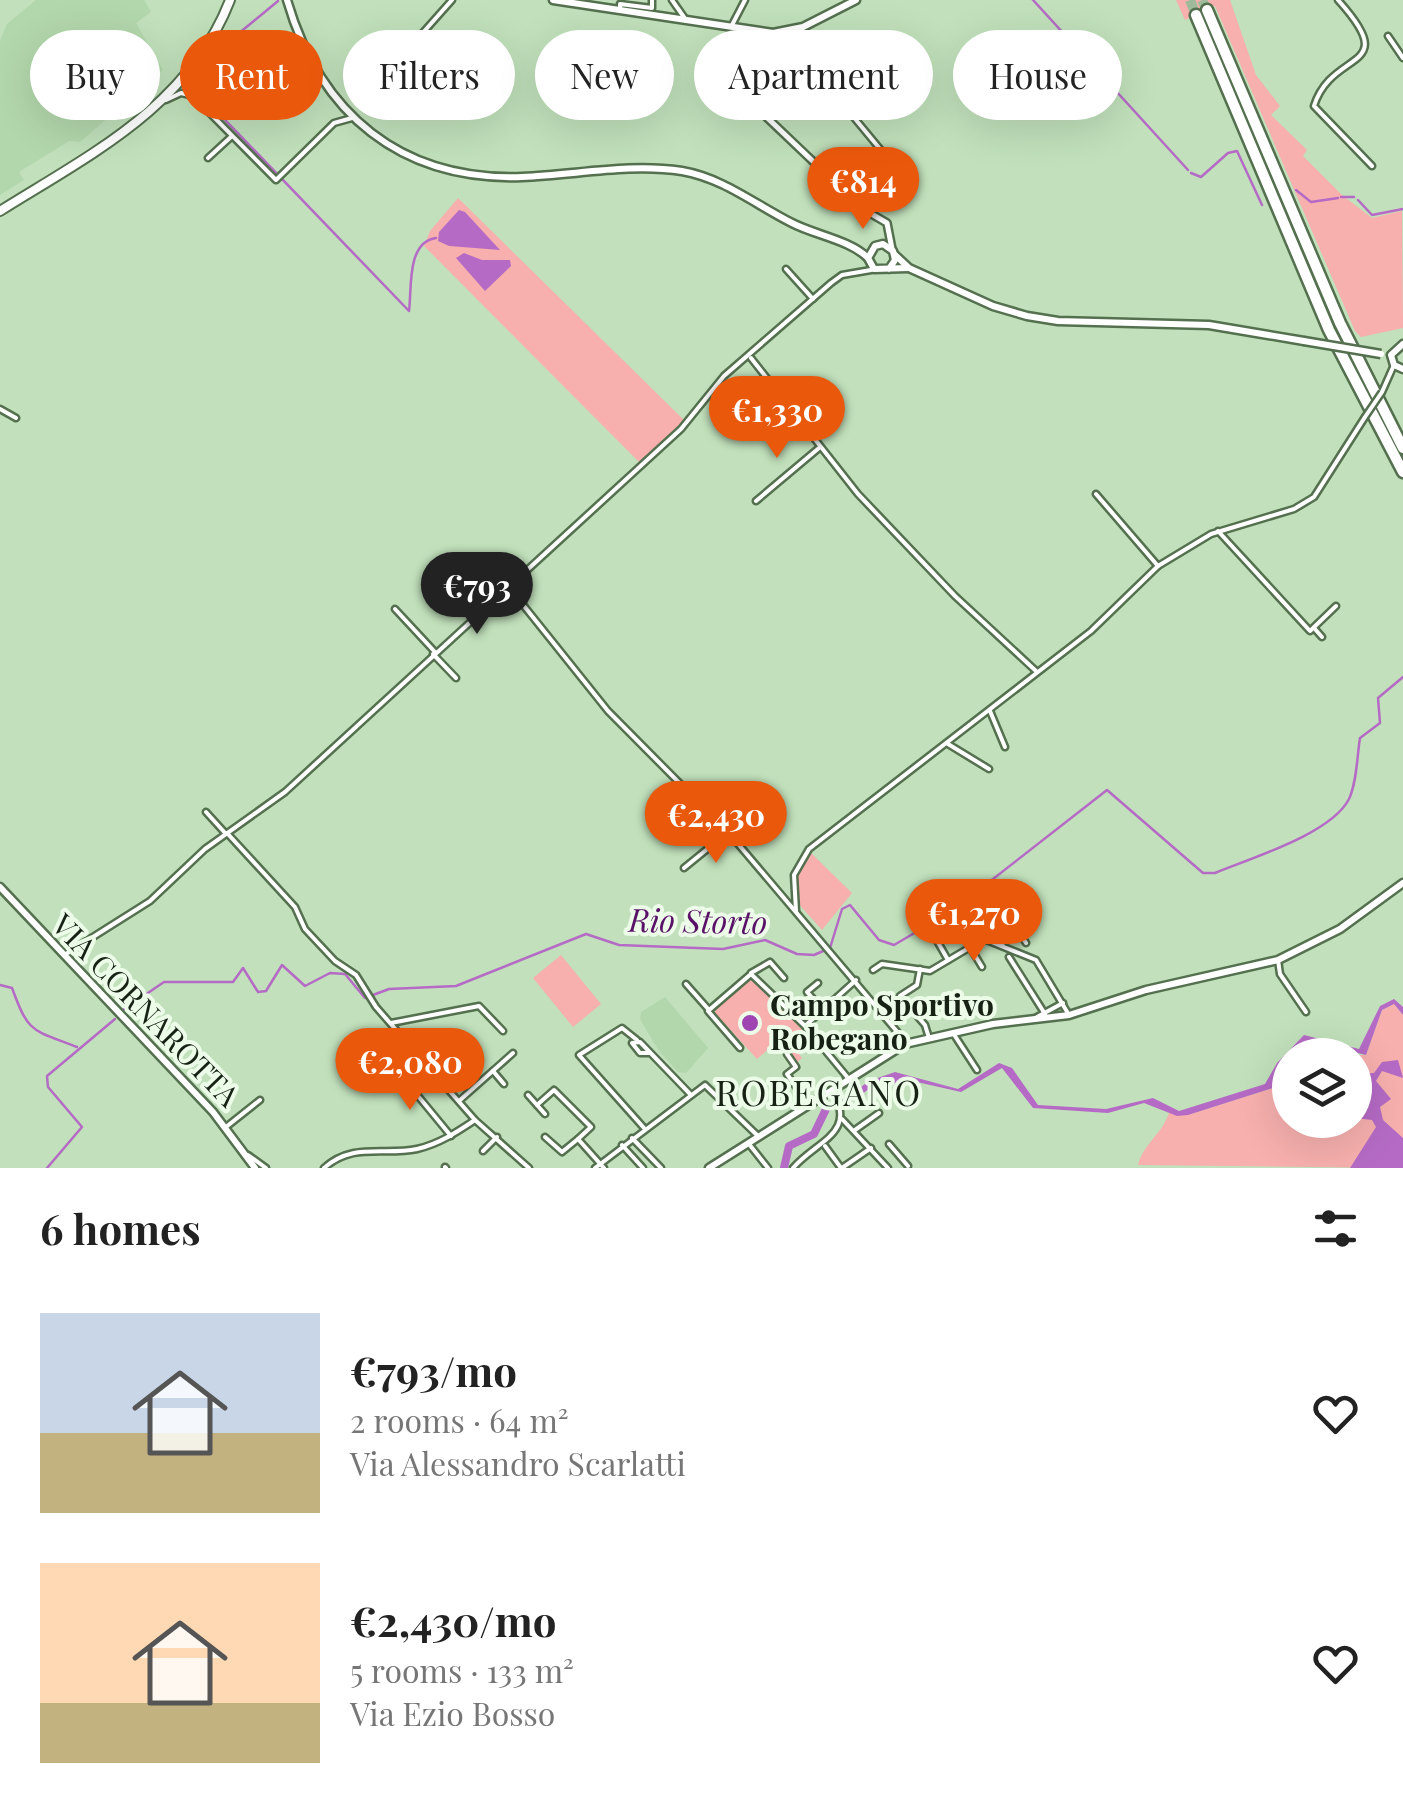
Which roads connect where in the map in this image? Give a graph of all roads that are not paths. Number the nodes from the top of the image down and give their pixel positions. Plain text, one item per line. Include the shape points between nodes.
1 (230, 0) edge
2 (286, 0) edge
3 (452, 0) edge
4 (554, 0) edge
5 (652, 0) edge
6 (672, 0) edge
7 (745, 0) edge
8 (856, 0) edge
9 (1338, 0) edge
10 (619, 4) edge
11 (686, 20) junction
12 (731, 27) junction
13 (214, 30) edge
14 (425, 30) edge
15 (748, 30) edge
16 (795, 30) edge
17 (1388, 36) dead end
18 (1403, 58) edge
19 (180, 84) edge
20 (180, 93) edge
21 (166, 100) junction
22 (339, 104) junction
23 (343, 108) edge
24 (218, 120) edge
25 (345, 120) edge
26 (355, 120) edge
27 (769, 120) edge
28 (856, 120) edge
29 (334, 123) junction
30 (232, 136) junction
31 (885, 155) dead end
32 (208, 158) dead end
33 (1372, 166) dead end
34 (0, 211) edge
35 (892, 235) junction
36 (883, 244) junction
37 (850, 246) junction
38 (873, 247) junction
39 (893, 252) junction
40 (868, 260) junction
41 (786, 268) dead end
42 (889, 268) junction
43 (909, 268) junction
44 (876, 270) junction
45 (860, 272) junction
46 (813, 299) junction
47 (1403, 344) edge
48 (1393, 350) junction
49 (1381, 354) junction
50 (751, 357) junction
51 (1393, 363) junction
52 (1403, 369) edge
53 (1391, 378) junction
54 (0, 409) edge
55 (16, 418) dead end
56 (819, 448) junction
57 (1403, 448) edge
58 (1403, 472) edge
59 (1096, 494) dead end
60 (756, 501) dead end
61 (1218, 531) junction
62 (1158, 566) junction
63 (508, 586) junction
64 (1336, 606) dead end
65 (396, 609) dead end
66 (1314, 628) junction
67 (1322, 637) dead end
68 (434, 653) junction
69 (1036, 672) junction
70 (456, 678) dead end
71 (990, 710) junction
72 (948, 744) junction
73 (1005, 747) dead end
74 (988, 769) dead end
75 (206, 812) dead end
76 (728, 832) junction
77 (226, 833) junction
78 (684, 868) dead end
79 (1403, 883) edge
80 (0, 887) edge
81 (993, 890) dead end
82 (796, 911) junction
83 (1009, 916) junction
84 (990, 927) junction
85 (932, 932) dead end
86 (1026, 944) dead end
87 (969, 947) junction
88 (1004, 947) junction
89 (1009, 957) dead end
90 (62, 958) junction
91 (948, 960) junction
92 (1278, 960) junction
93 (982, 967) dead end
94 (920, 969) junction
95 (874, 970) dead end
96 (751, 974) junction
97 (784, 978) dead end
98 (856, 980) junction
99 (818, 983) dead end
100 (686, 984) dead end
101 (1064, 1004) junction
102 (709, 1010) junction
103 (823, 1010) junction
104 (1306, 1012) dead end
105 (1044, 1014) junction
106 (1069, 1016) junction
107 (1030, 1020) junction
108 (391, 1023) junction
109 (805, 1026) junction
110 (503, 1032) dead end
111 (953, 1033) junction
112 (929, 1038) junction
113 (906, 1044) junction
114 (740, 1048) dead end
115 (512, 1053) dead end
116 (787, 1054) dead end
117 (395, 1068) dead end
118 (977, 1070) dead end
119 (493, 1071) junction
120 (848, 1078) junction
121 (504, 1084) dead end
122 (832, 1089) junction
123 (528, 1095) dead end
124 (691, 1095) junction
125 (260, 1100) dead end
126 (458, 1101) junction
127 (808, 1104) junction
128 (538, 1105) junction
129 (545, 1114) dead end
130 (878, 1114) dead end
131 (842, 1118) junction
132 (475, 1120) junction
133 (226, 1128) junction
134 (644, 1128) junction
135 (855, 1130) junction
136 (451, 1136) junction
137 (758, 1136) junction
138 (497, 1137) junction
139 (545, 1137) dead end
140 (632, 1138) junction
141 (578, 1139) junction
142 (747, 1142) junction
143 (888, 1144) dead end
144 (622, 1146) junction
145 (824, 1146) junction
146 (870, 1148) junction
147 (483, 1151) dead end
148 (898, 1154) junction
149 (248, 1155) junction
150 (723, 1158) junction
151 (600, 1166) edge
152 (908, 1166) edge
153 (888, 1167) edge
154 (255, 1168) edge
155 (266, 1168) edge
156 (324, 1168) edge
157 (529, 1168) edge
158 (643, 1168) edge
159 (661, 1168) edge
160 (709, 1168) edge
161 (731, 1168) edge
162 (768, 1168) edge
163 (794, 1168) edge
164 (842, 1168) edge

1 - 13 main road
2 - 22 main road via 306,55
3 - 14 street
4 - 10 main road
5 - 10 street via 652,8
6 - 11 street
7 - 12 street
8 - 16 main road
9 - 33 street via 1364,29 1366,44 1314,106
10 - 11 main road
11 - 12 main road
12 - 15 main road
17 - 18 street
19 - 21 main road
20 - 21 street
21 - 34 main road
22 - 23 main road
22 - 29 street
24 - 30 street
25 - 29 street
26 - 37 main road via 403,153 473,175 633,166 688,172
27 - 35 street
28 - 31 street
29 - 30 street via 279,177
30 - 32 street
35 - 36 street
35 - 39 street
36 - 38 main road
36 - 39 main road
37 - 38 main road
37 - 40 main road
38 - 40 main road
39 - 42 main road
39 - 43 main road
40 - 44 main road
40 - 45 street
41 - 46 street
42 - 43 main road
42 - 44 main road
43 - 49 main road, bridge via 1027,316 1209,324
44 - 45 street
45 - 46 street via 842,275
46 - 50 street
47 - 48 main road
48 - 49 main road
48 - 51 main road
49 - 51 main road
50 - 56 street
50 - 63 street
51 - 52 main road
51 - 53 street
52 - 53 street
53 - 61 street, bridge via 1314,497
54 - 55 street
56 - 60 street
56 - 69 street via 955,596
57 - 58 highway via 1201,12 1330,330
59 - 62 street
61 - 62 street
61 - 66 street
62 - 69 street via 1091,631
63 - 68 street
63 - 76 street via 608,711
64 - 66 street
65 - 68 street
66 - 67 street
68 - 70 street
68 - 77 street via 285,792
69 - 71 street
71 - 72 street
71 - 73 street
72 - 74 street
72 - 82 street via 809,849 794,875
75 - 77 street
76 - 78 street
76 - 82 street
77 - 90 street via 154,898
77 - 108 street
79 - 92 main road via 1340,929
80 - 90 main road, VIA CORNAROTTA
81 - 83 street
82 - 98 street
83 - 84 street
83 - 86 street
84 - 87 street
84 - 88 street
85 - 91 street
87 - 88 street via 984,939
87 - 91 street
87 - 93 street
88 - 101 street via 1036,960
89 - 105 street
90 - 133 main road, VIA CORNAROTTA
91 - 94 street
92 - 104 street
92 - 106 main road via 1146,990
94 - 95 street via 882,964
94 - 112 street via 917,985 900,996
96 - 97 street via 770,962
96 - 102 street
96 - 109 street
98 - 103 street
98 - 113 street
99 - 103 street via 807,992
100 - 102 street
101 - 105 street
101 - 106 street
102 - 114 street
103 - 109 street
105 - 107 street
106 - 107 main road
107 - 111 main road
108 - 110 street via 479,1006
108 - 126 street
109 - 120 street
111 - 112 main road
111 - 118 street
112 - 113 main road
113 - 120 main road
115 - 119 street
116 - 127 street via 796,1068 787,1074
117 - 136 street
119 - 121 street
119 - 126 street
120 - 122 main road
122 - 127 main road
122 - 131 street
123 - 128 street
124 - 134 street
124 - 134 street via 622,1028 579,1058
124 - 137 street via 705,1085
125 - 133 street
126 - 132 street
127 - 137 main road
128 - 129 street
128 - 141 street via 554,1090 591,1127
130 - 135 street
131 - 135 street
131 - 145 street
132 - 136 street
132 - 138 street
133 - 149 main road, VIA CORNAROTTA
134 - 140 street
135 - 146 street
136 - 156 street via 404,1151 356,1151
137 - 142 main road
138 - 147 street
138 - 157 street
139 - 141 street via 562,1152
140 - 144 street
140 - 159 street
141 - 151 street
142 - 150 main road
142 - 162 street
143 - 148 street
144 - 151 street
144 - 158 street
145 - 163 street
145 - 164 street
146 - 153 street
146 - 164 street
148 - 152 street
148 - 153 street
149 - 154 main road, VIA CORNAROTTA
149 - 155 street
150 - 160 main road
150 - 161 street

